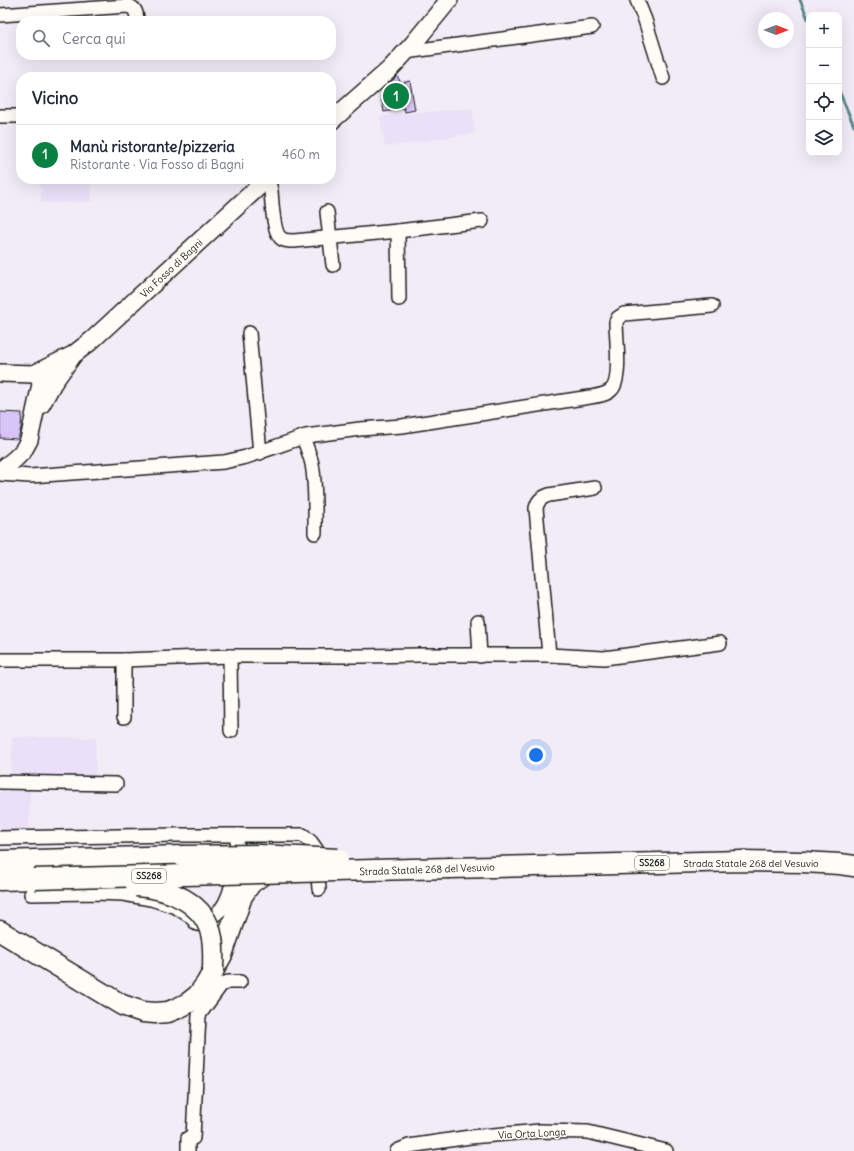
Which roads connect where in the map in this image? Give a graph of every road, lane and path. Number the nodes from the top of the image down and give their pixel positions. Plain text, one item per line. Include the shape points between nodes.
1 (449, 0) edge
2 (637, 0) edge
3 (0, 15) edge
4 (136, 16) edge
5 (592, 27) dead end
6 (405, 52) junction
7 (663, 78) dead end
8 (0, 116) edge
9 (16, 116) edge
10 (336, 117) edge
11 (262, 184) edge
12 (269, 184) edge
13 (327, 212) dead end
14 (482, 222) dead end
15 (398, 231) junction
16 (330, 238) junction
17 (333, 265) dead end
18 (400, 299) dead end
19 (712, 306) dead end
20 (249, 333) dead end
21 (73, 355) junction
22 (0, 373) edge
23 (34, 374) junction
24 (34, 415) junction
25 (303, 437) junction
26 (260, 453) junction
27 (0, 471) edge
28 (0, 474) edge
29 (595, 488) dead end
30 (315, 533) dead end
31 (478, 621) dead end
32 (720, 643) dead end
33 (549, 655) junction
34 (230, 656) junction
35 (480, 656) junction
36 (0, 660) edge
37 (124, 660) junction
38 (124, 717) dead end
39 (231, 731) dead end
40 (0, 782) edge
41 (116, 784) dead end
42 (238, 835) junction
43 (0, 838) edge
44 (0, 861) edge
45 (854, 866) edge
46 (450, 868) junction
47 (265, 873) junction
48 (0, 880) edge
49 (32, 887) junction
50 (319, 889) dead end
51 (0, 931) edge
52 (213, 972) junction
53 (240, 982) dead end
54 (188, 1151) edge
55 (397, 1151) edge
56 (666, 1151) edge

1 - 6 main road
2 - 7 street
3 - 4 street via 127,6 135,10
5 - 6 street
6 - 10 main road via 389,70
8 - 9 street
11 - 21 main road, Via Fosso di Bagni
12 - 16 street via 275,228 282,240
13 - 16 street
14 - 15 street
15 - 16 street
15 - 18 street
16 - 17 street
19 - 25 street via 624,314 618,318 617,380 606,393 590,398 402,426
20 - 26 street
21 - 23 main road, Via Fosso di Bagni
21 - 24 main road, Via Fosso di Bagni
22 - 23 main road
23 - 24 main road via 38,376 41,384
24 - 27 main road via 29,440 23,451
25 - 26 street
25 - 30 street via 314,479
26 - 28 street via 224,462 30,476
29 - 33 street via 542,497 536,508
31 - 35 street
32 - 33 street via 604,658
33 - 35 street
34 - 35 street
34 - 37 street
34 - 39 street
36 - 37 street
37 - 38 street
40 - 41 street
42 - 43 street
42 - 49 street via 231,889 221,908 202,925 197,924 176,907 151,899
42 - 50 street via 303,835 316,849
44 - 46 highway, bridge via 266,856 412,863
45 - 46 highway, Strada Statale 268 del Vesuvio / SS268 via 743,861
46 - 47 highway, Strada Statale 268 del Vesuvio / SS268, bridge
47 - 49 highway, Strada Statale 268 del Vesuvio / SS268, bridge
47 - 52 highway, bridge via 251,883 242,896 222,956
48 - 49 highway, Strada Statale 268 del Vesuvio / SS268
49 - 52 highway, bridge via 72,884 143,886 184,898 202,914 208,924 214,951
51 - 52 highway via 122,1005 143,1012 168,1012 188,1003 198,996
53 - 54 street via 221,985 199,1015 193,1138 188,1138
55 - 56 street, Via Orta Longa via 409,1146 470,1137 540,1131 588,1132

